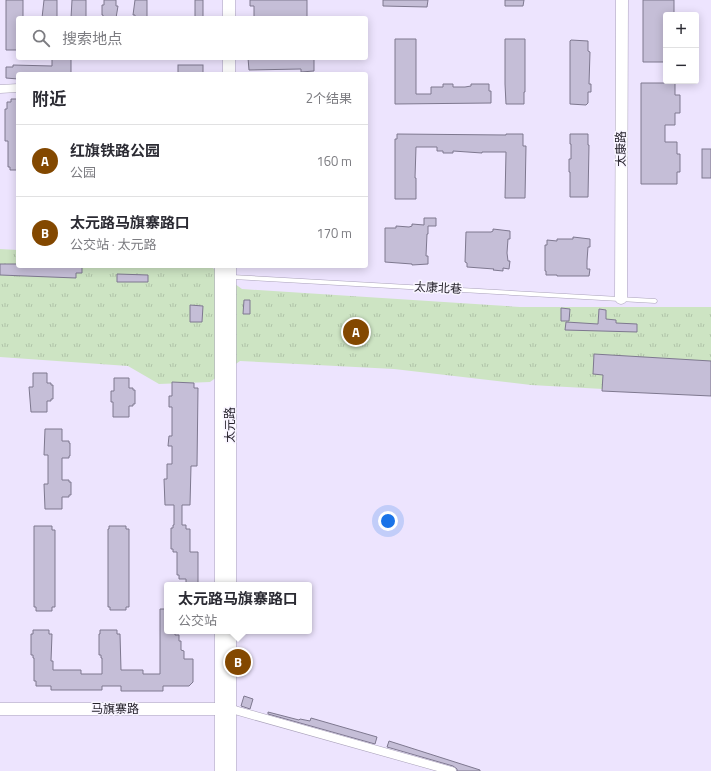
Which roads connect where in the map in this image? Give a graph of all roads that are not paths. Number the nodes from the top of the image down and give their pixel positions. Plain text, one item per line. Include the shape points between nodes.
1 (221, 0) edge
2 (229, 0) edge
3 (622, 0) edge
4 (221, 16) edge
5 (229, 16) edge
6 (221, 60) edge
7 (229, 60) edge
8 (221, 72) edge
9 (229, 72) edge
10 (16, 88) edge
11 (0, 89) edge
12 (226, 271) edge
13 (621, 298) junction
14 (655, 301) dead end
15 (221, 582) edge
16 (230, 582) edge
17 (221, 634) edge
18 (230, 634) edge
19 (0, 709) edge
20 (226, 713) junction
21 (0, 716) edge
22 (221, 771) edge
23 (230, 771) edge
24 (452, 771) edge

1 - 4 main road
2 - 5 main road
3 - 13 main road, 太康路
6 - 8 main road
7 - 9 main road
10 - 11 street
12 - 13 lane, 太康北巷
12 - 15 main road, 太元路
12 - 16 main road, 太元路
13 - 14 lane, 太康北巷
17 - 20 main road
18 - 20 main road
19 - 20 main road, 马旗寨路
20 - 21 main road, 马旗寨路
20 - 22 main road
20 - 23 main road
20 - 24 street

